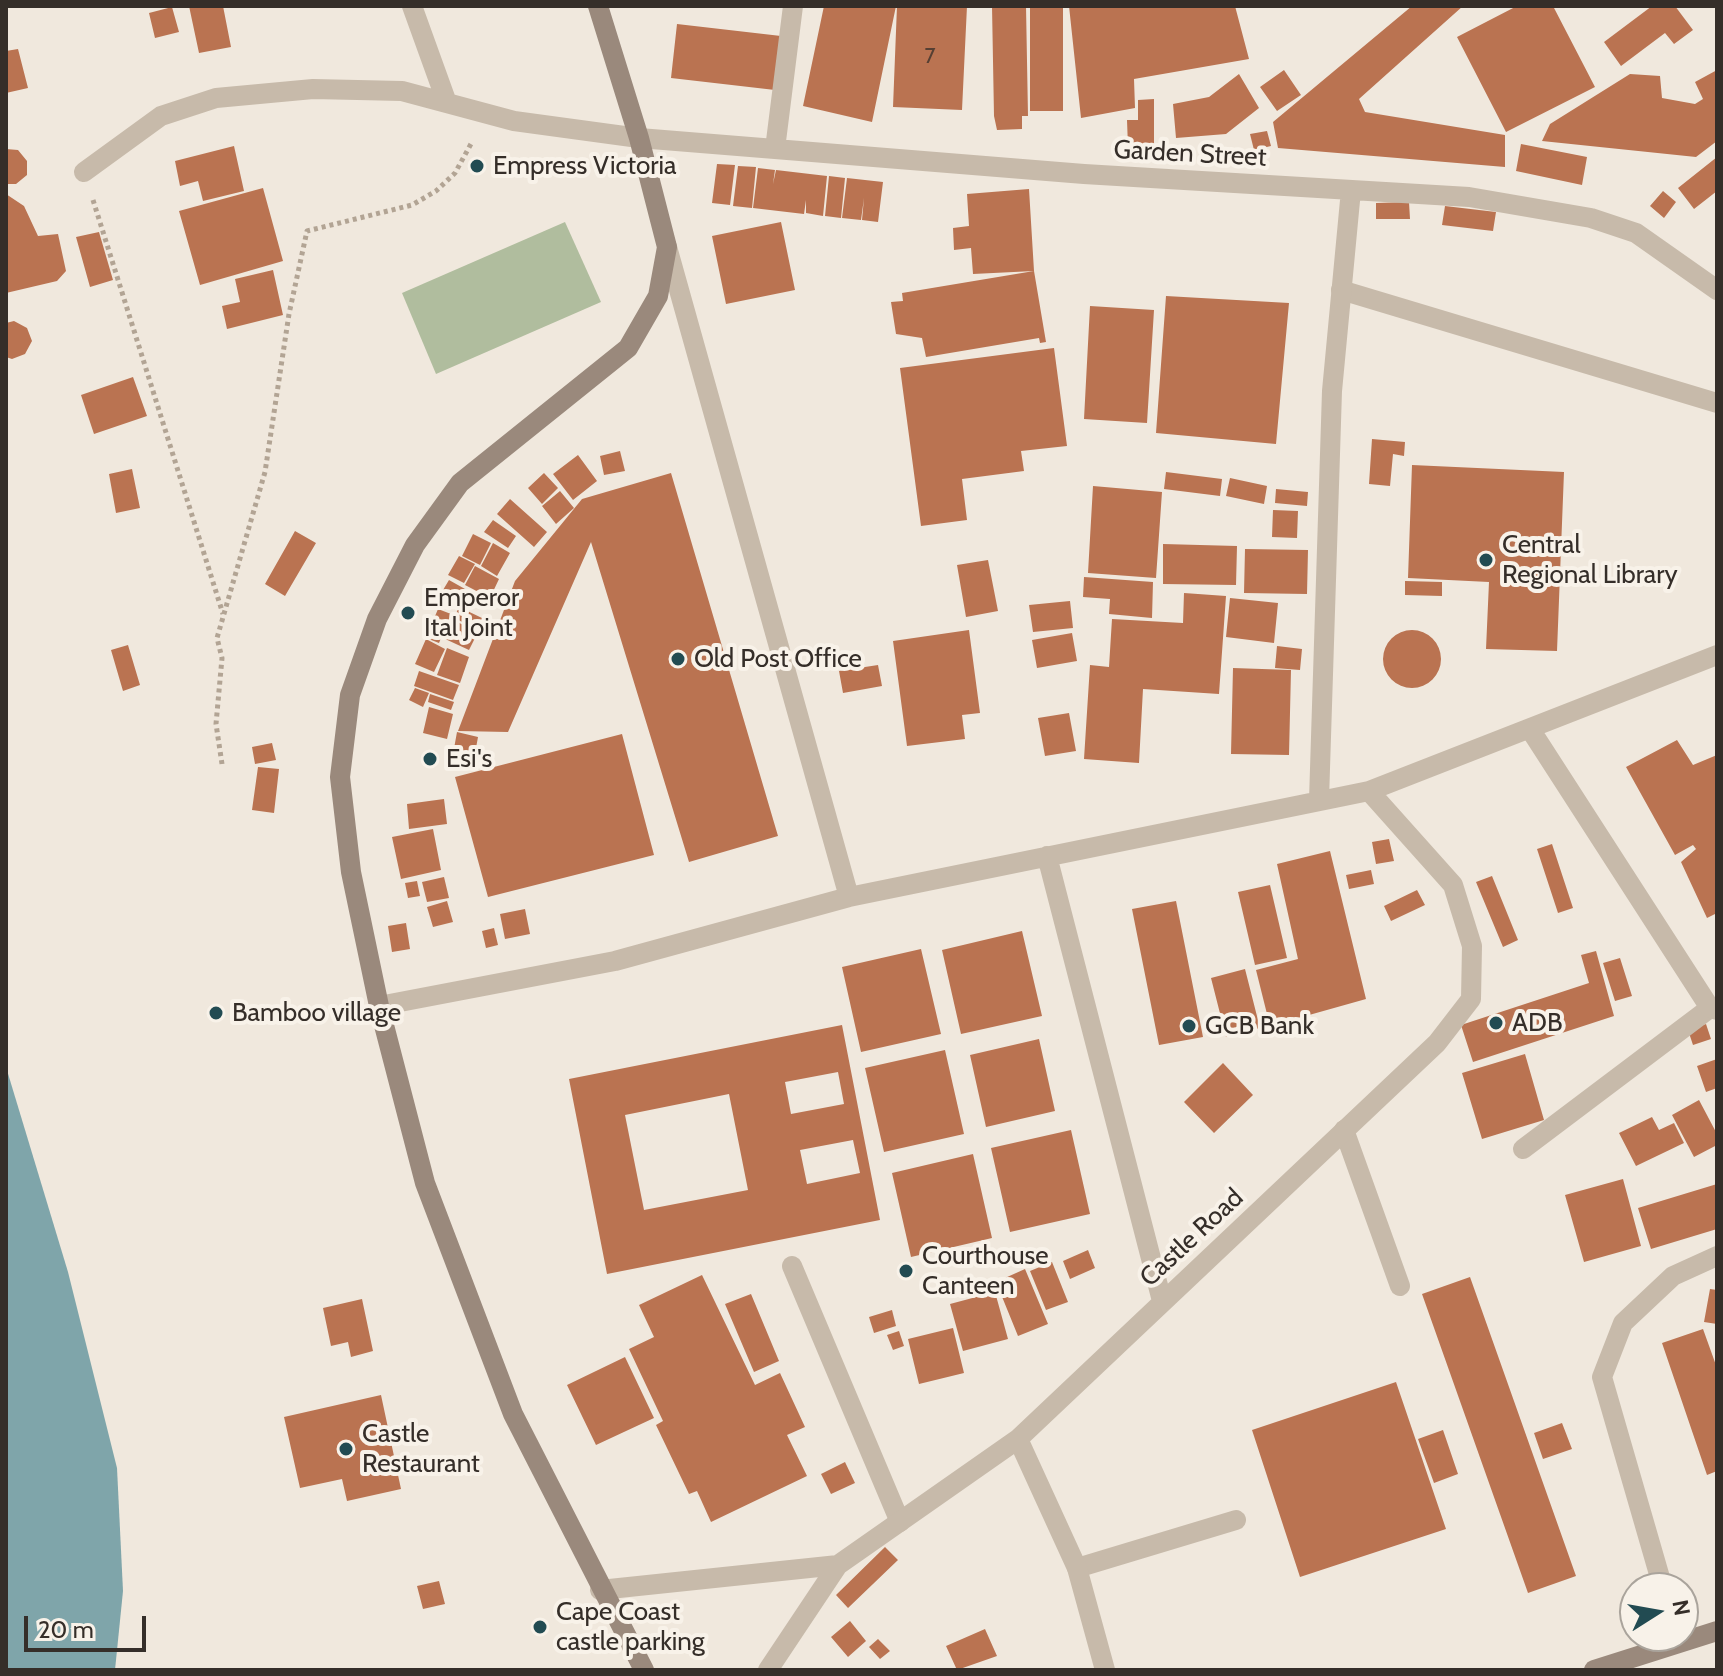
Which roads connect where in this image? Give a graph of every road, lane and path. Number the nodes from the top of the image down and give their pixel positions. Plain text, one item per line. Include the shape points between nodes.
1 (412, 6) edge
2 (598, 6) edge
3 (793, 6) edge
4 (447, 103) junction
5 (514, 121) junction
6 (639, 138) junction
7 (775, 149) junction
8 (84, 172) joint
9 (1351, 190) junction
10 (667, 247) junction
11 (1341, 290) junction
12 (1717, 290) edge
13 (1717, 403) edge
14 (224, 616) junction
15 (1717, 655) edge
16 (1530, 729) junction
17 (222, 764) dead end
18 (1369, 791) junction
19 (1319, 800) junction
20 (1047, 856) junction
21 (849, 897) junction
22 (379, 1006) junction
23 (1714, 1009) edge
24 (1344, 1130) junction
25 (1523, 1149) dead end
26 (1717, 1256) edge
27 (792, 1266) dead end
28 (1400, 1286) dead end
29 (1162, 1301) junction
30 (1018, 1439) junction
31 (1236, 1520) dead end
32 (900, 1522) junction
33 (838, 1565) junction
34 (1077, 1568) junction
35 (1658, 1572) edge
36 (600, 1590) junction
37 (1644, 1652) edge
38 (644, 1670) edge
39 (768, 1670) edge
40 (1105, 1670) edge
41 (1594, 1670) edge

1 - 4 street
2 - 6 street
3 - 7 street
4 - 5 street, Garden Street
4 - 8 street, Garden Street via 402,91 313,89 216,98 161,116
5 - 6 street, Garden Street
5 - 14 path via 480,134 465,149 455,173 412,205 307,231 265,472
6 - 7 street, Garden Street
6 - 10 street
7 - 9 street, Garden Street
8 - 14 path
9 - 11 street
9 - 12 street, Garden Street via 1469,197 1591,218 1636,233
10 - 21 street
10 - 22 street via 658,296 628,348 460,483 415,545 377,619 350,695 340,777 351,872
11 - 13 street
11 - 19 street via 1332,391
14 - 17 path via 217,638 222,658 216,724
15 - 16 street
16 - 18 street
16 - 23 street
18 - 19 street
18 - 24 street, Castle Road via 1453,885 1472,946 1471,999 1437,1043
19 - 20 street
20 - 21 street
20 - 29 street
21 - 22 street via 615,961
22 - 36 street via 425,1183 513,1414
23 - 25 street
24 - 28 street
24 - 29 street, Castle Road
26 - 35 street via 1673,1276 1623,1323 1602,1377
27 - 32 street
29 - 30 street, Castle Road
30 - 32 street, Castle Road
30 - 34 street
31 - 34 street
32 - 33 street, Castle Road
33 - 36 street
33 - 39 street, Castle Road
34 - 40 street
36 - 38 street
37 - 41 street

